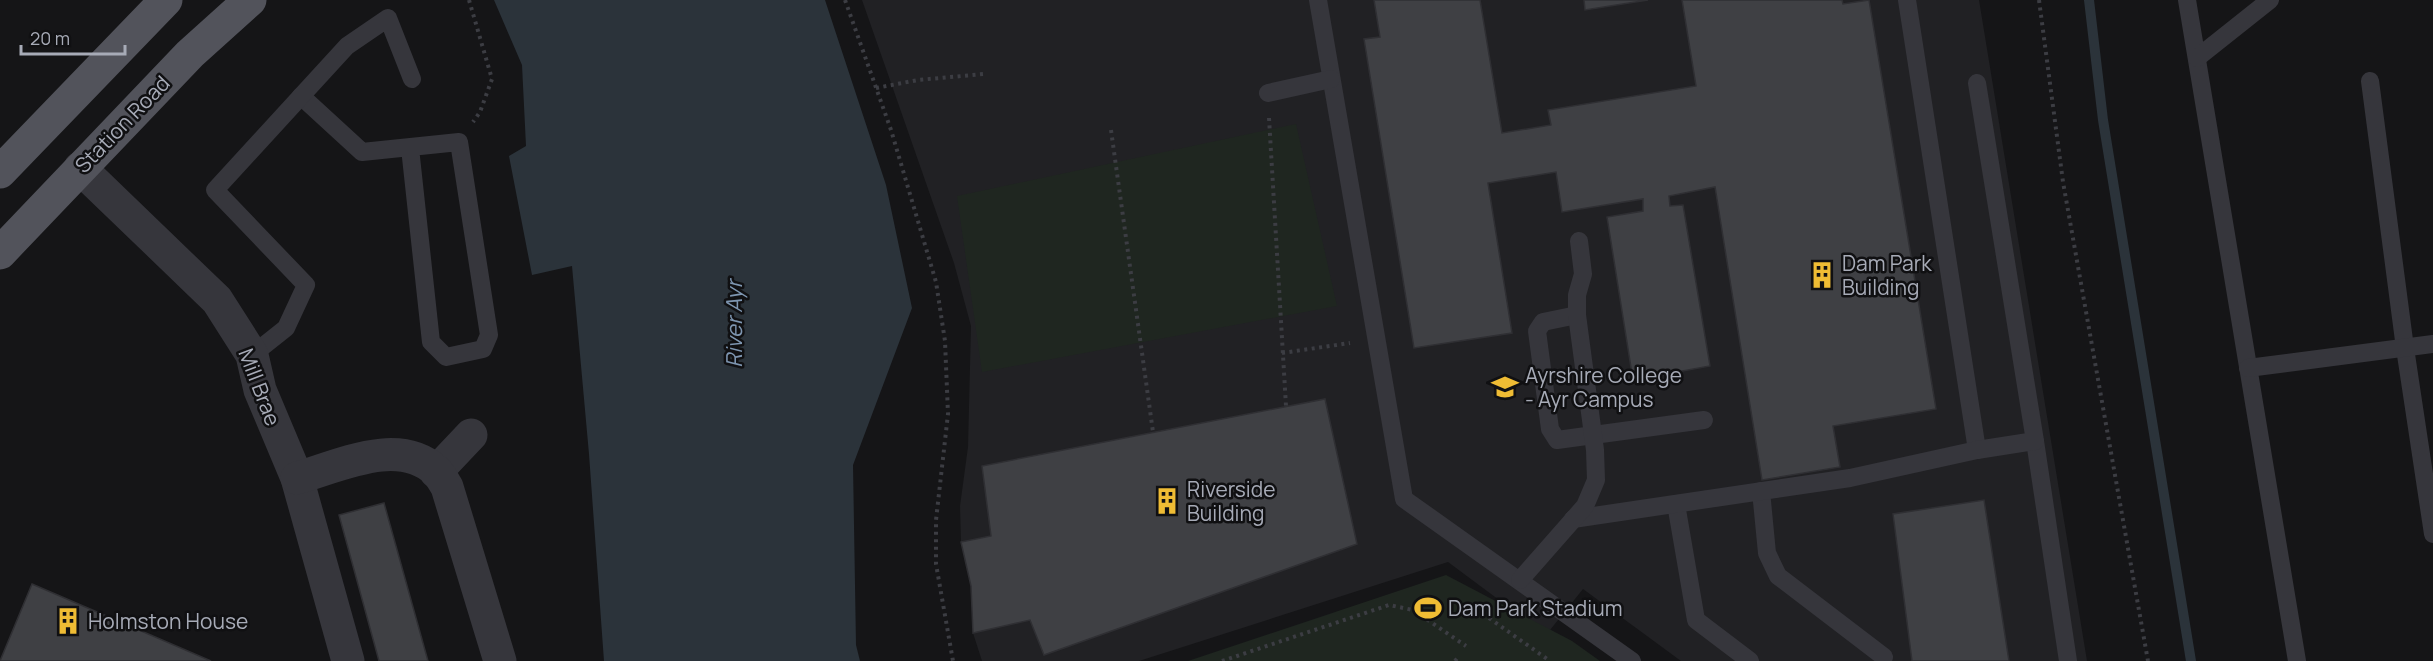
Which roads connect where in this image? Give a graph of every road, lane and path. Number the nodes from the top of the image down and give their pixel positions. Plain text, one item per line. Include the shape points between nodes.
1 (166, 0) edge
2 (250, 0) edge
3 (469, 0) edge
4 (845, 0) edge
5 (1318, 0) edge
6 (1907, 0) edge
7 (2039, 0) edge
8 (2187, 0) edge
9 (2270, 0) edge
10 (2197, 58) junction
11 (984, 74) dead end
12 (412, 79) dead end
13 (1331, 79) junction
14 (2370, 81) dead end
15 (1977, 83) dead end
16 (876, 88) junction
17 (1268, 93) joint
18 (301, 96) junction
19 (1110, 130) dead end
20 (459, 142) junction
21 (410, 148) junction
22 (80, 168) junction
23 (0, 172) edge
24 (1580, 241) dead end
25 (0, 253) edge
26 (1577, 315) junction
27 (2433, 344) edge
28 (1378, 348) junction
29 (2405, 348) junction
30 (1282, 353) junction
31 (252, 355) junction
32 (2248, 368) junction
33 (1286, 406) dead end
34 (1704, 420) dead end
35 (1153, 432) dead end
36 (471, 435) dead end
37 (1593, 436) junction
38 (2035, 441) junction
39 (1977, 450) junction
40 (436, 472) junction
41 (297, 478) junction
42 (1761, 491) junction
43 (1676, 504) junction
44 (1574, 519) junction
45 (2433, 534) edge
46 (1520, 580) junction
47 (1489, 618) dead end
48 (1466, 646) dead end
49 (1459, 656) dead end
50 (1884, 657) dead end
51 (348, 661) edge
52 (500, 661) edge
53 (953, 661) edge
54 (1222, 661) edge
55 (1455, 661) edge
56 (1550, 661) edge
57 (1632, 661) edge
58 (1750, 661) edge
59 (2068, 661) edge
60 (2148, 661) edge
61 (2297, 661) edge

1 - 23 main road
2 - 22 main road, Station Road via 190,54
3 - 20 path via 492,79 480,112
4 - 16 path
5 - 13 lane
6 - 39 lane
7 - 60 path via 2063,182
8 - 10 lane
9 - 10 lane
10 - 32 lane
11 - 16 path
12 - 18 lane via 388,18 347,46
13 - 17 lane
13 - 28 lane
14 - 29 lane
15 - 38 lane
16 - 53 path via 936,282 945,341 948,414 936,520 936,564
17 - 30 path
18 - 21 lane via 362,152
18 - 31 lane via 215,189 306,285 286,328
19 - 35 path
20 - 21 lane
20 - 21 lane via 489,335 483,349 446,357 431,342
22 - 25 main road, Station Road
22 - 31 street, Mill Brae via 217,300
24 - 26 lane via 1583,274
26 - 37 lane
26 - 37 lane via 1543,322 1537,331 1550,429 1557,440
27 - 29 lane
28 - 30 path via 1358,351 1355,342
28 - 46 lane via 1404,499
29 - 32 lane
29 - 45 lane
30 - 33 path
31 - 41 street, Mill Brae via 260,390
32 - 61 lane
34 - 37 lane
36 - 40 street
37 - 44 lane via 1596,480 1585,506
38 - 39 lane
38 - 59 lane
39 - 42 lane via 1850,478
40 - 41 street via 423,462 397,454 372,456
40 - 52 street via 447,487
41 - 51 street, Mill Brae
42 - 43 lane
42 - 50 lane via 1767,553 1778,576
43 - 44 lane
43 - 58 lane via 1696,620
44 - 46 lane
46 - 57 lane
47 - 56 path
48 - 54 path via 1413,610 1389,605
49 - 55 path

